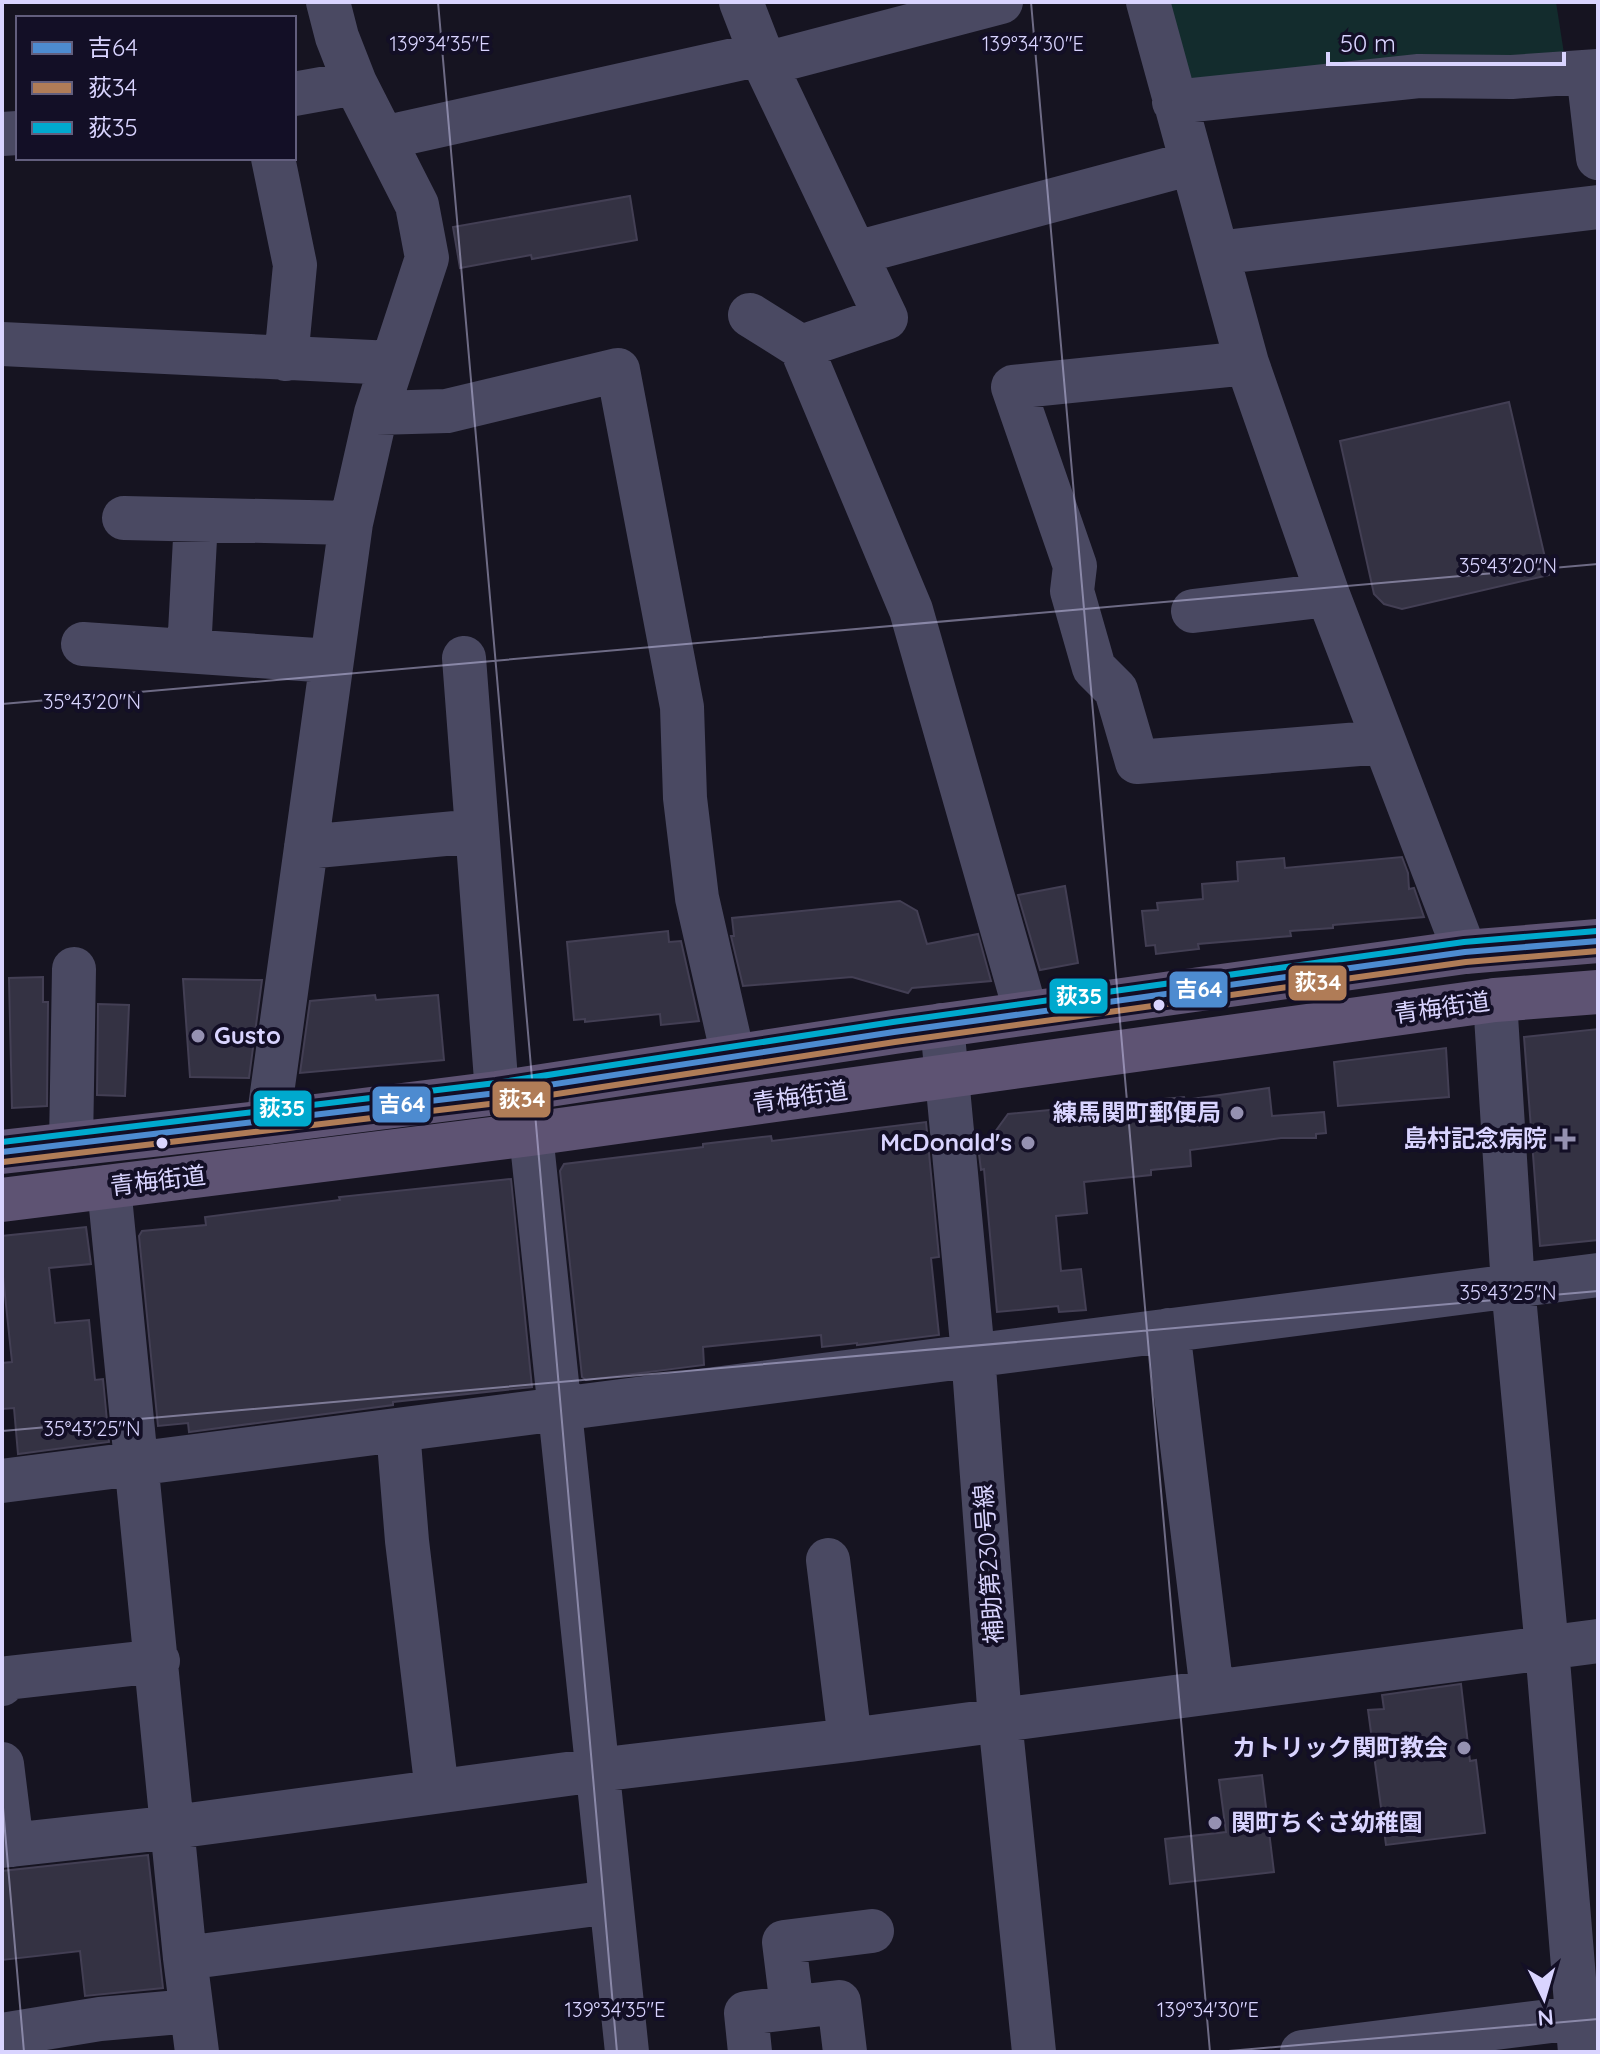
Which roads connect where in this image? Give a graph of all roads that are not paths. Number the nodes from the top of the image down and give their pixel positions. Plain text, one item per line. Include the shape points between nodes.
1 (328, 2) edge
2 (741, 2) edge
3 (1001, 2) edge
4 (1148, 2) edge
5 (763, 59) junction
6 (1593, 72) edge
7 (355, 83) junction
8 (296, 94) edge
9 (1174, 102) junction
10 (383, 138) junction
11 (1598, 158) edge
12 (273, 160) edge
13 (1192, 163) junction
14 (1598, 207) edge
15 (856, 253) junction
16 (1217, 253) junction
17 (750, 315) dead end
18 (2, 344) edge
19 (801, 347) junction
20 (286, 359) junction
21 (392, 363) junction
22 (1247, 363) junction
23 (376, 413) junction
24 (124, 518) dead end
25 (196, 520) junction
26 (351, 523) junction
27 (1328, 595) junction
28 (1193, 611) dead end
29 (83, 644) dead end
30 (189, 651) junction
31 (464, 658) dead end
32 (331, 661) junction
33 (1384, 742) junction
34 (477, 831) junction
35 (306, 847) junction
36 (1598, 941) edge
37 (1465, 952) junction
38 (74, 969) dead end
39 (1598, 992) edge
40 (1495, 1000) junction
41 (1026, 1013) junction
42 (942, 1025) junction
43 (733, 1056) junction
44 (948, 1076) junction
45 (497, 1093) junction
46 (268, 1122) junction
47 (531, 1134) junction
48 (71, 1144) junction
49 (2, 1152) edge
50 (109, 1187) junction
51 (2, 1200) edge
52 (1598, 1275) edge
53 (1513, 1286) junction
54 (1168, 1330) junction
55 (973, 1354) junction
56 (561, 1409) junction
57 (398, 1430) junction
58 (136, 1463) junction
59 (2, 1481) edge
60 (828, 1560) dead end
61 (1598, 1641) edge
62 (1547, 1648) junction
63 (158, 1661) junction
64 (2, 1684) edge
65 (1212, 1691) junction
66 (1000, 1720) junction
67 (850, 1740) junction
68 (2, 1764) edge
69 (597, 1770) junction
70 (437, 1791) junction
71 (174, 1827) junction
72 (7, 1845) edge
73 (611, 1902) junction
74 (872, 1931) dead end
75 (185, 1958) junction
76 (792, 2007) junction
77 (1585, 2028) edge
78 (194, 2031) edge
79 (2, 2035) edge
80 (102, 2036) edge
81 (627, 2052) edge
82 (750, 2052) edge
83 (845, 2052) edge
84 (1034, 2052) edge
85 (1302, 2052) edge

1 - 7 street
2 - 5 street
3 - 5 street
4 - 9 street
5 - 10 street
5 - 15 street
6 - 9 street via 1419,76
6 - 11 street
7 - 8 street
7 - 10 street
9 - 13 street
10 - 21 street via 417,205 427,258
12 - 20 street via 295,265
13 - 15 street
13 - 16 street
14 - 16 street
15 - 19 street via 886,318
16 - 22 street
17 - 19 street
18 - 20 street
19 - 41 street via 911,610
20 - 21 street
21 - 23 street
22 - 27 street
22 - 33 street via 1013,387 1075,566 1072,591 1094,668 1116,690 1137,762
23 - 26 street
23 - 43 street via 447,411 618,370 682,707 685,798 697,898
24 - 25 street
25 - 26 street
25 - 30 street
26 - 32 street
27 - 28 street
27 - 33 street
29 - 30 street
30 - 32 street
31 - 34 street
32 - 35 street
33 - 37 street
34 - 35 street
34 - 45 street
35 - 46 street
36 - 37 main road
37 - 41 main road
38 - 48 street
39 - 40 main road, 青梅街道
40 - 44 main road, 青梅街道
40 - 53 street
41 - 42 main road
42 - 43 main road
42 - 44 street, 補助第230号線
43 - 45 main road
44 - 47 main road, 青梅街道
44 - 55 street, 補助第230号線
45 - 46 main road
46 - 48 main road
47 - 50 main road, 青梅街道
47 - 56 street
48 - 49 main road
50 - 51 main road, 青梅街道
50 - 58 street
52 - 53 street
53 - 54 street
53 - 62 street
54 - 55 street
54 - 65 street
55 - 56 street
55 - 66 street, 補助第230号線
56 - 57 street
56 - 69 street
57 - 58 street
57 - 70 street
58 - 59 street
58 - 63 street
60 - 67 street
61 - 62 street
62 - 65 street
62 - 77 street
63 - 64 street via 7,1678
63 - 71 street
65 - 66 street
66 - 67 street
66 - 84 street, 補助第230号線
67 - 69 street
68 - 72 street
69 - 70 street
69 - 73 street
70 - 71 street
71 - 72 street
71 - 75 street
73 - 75 street
73 - 81 street
74 - 76 street via 784,1942
75 - 78 street
76 - 82 street via 746,2013
76 - 83 street via 839,2002
77 - 85 street
78 - 80 street
79 - 80 street

